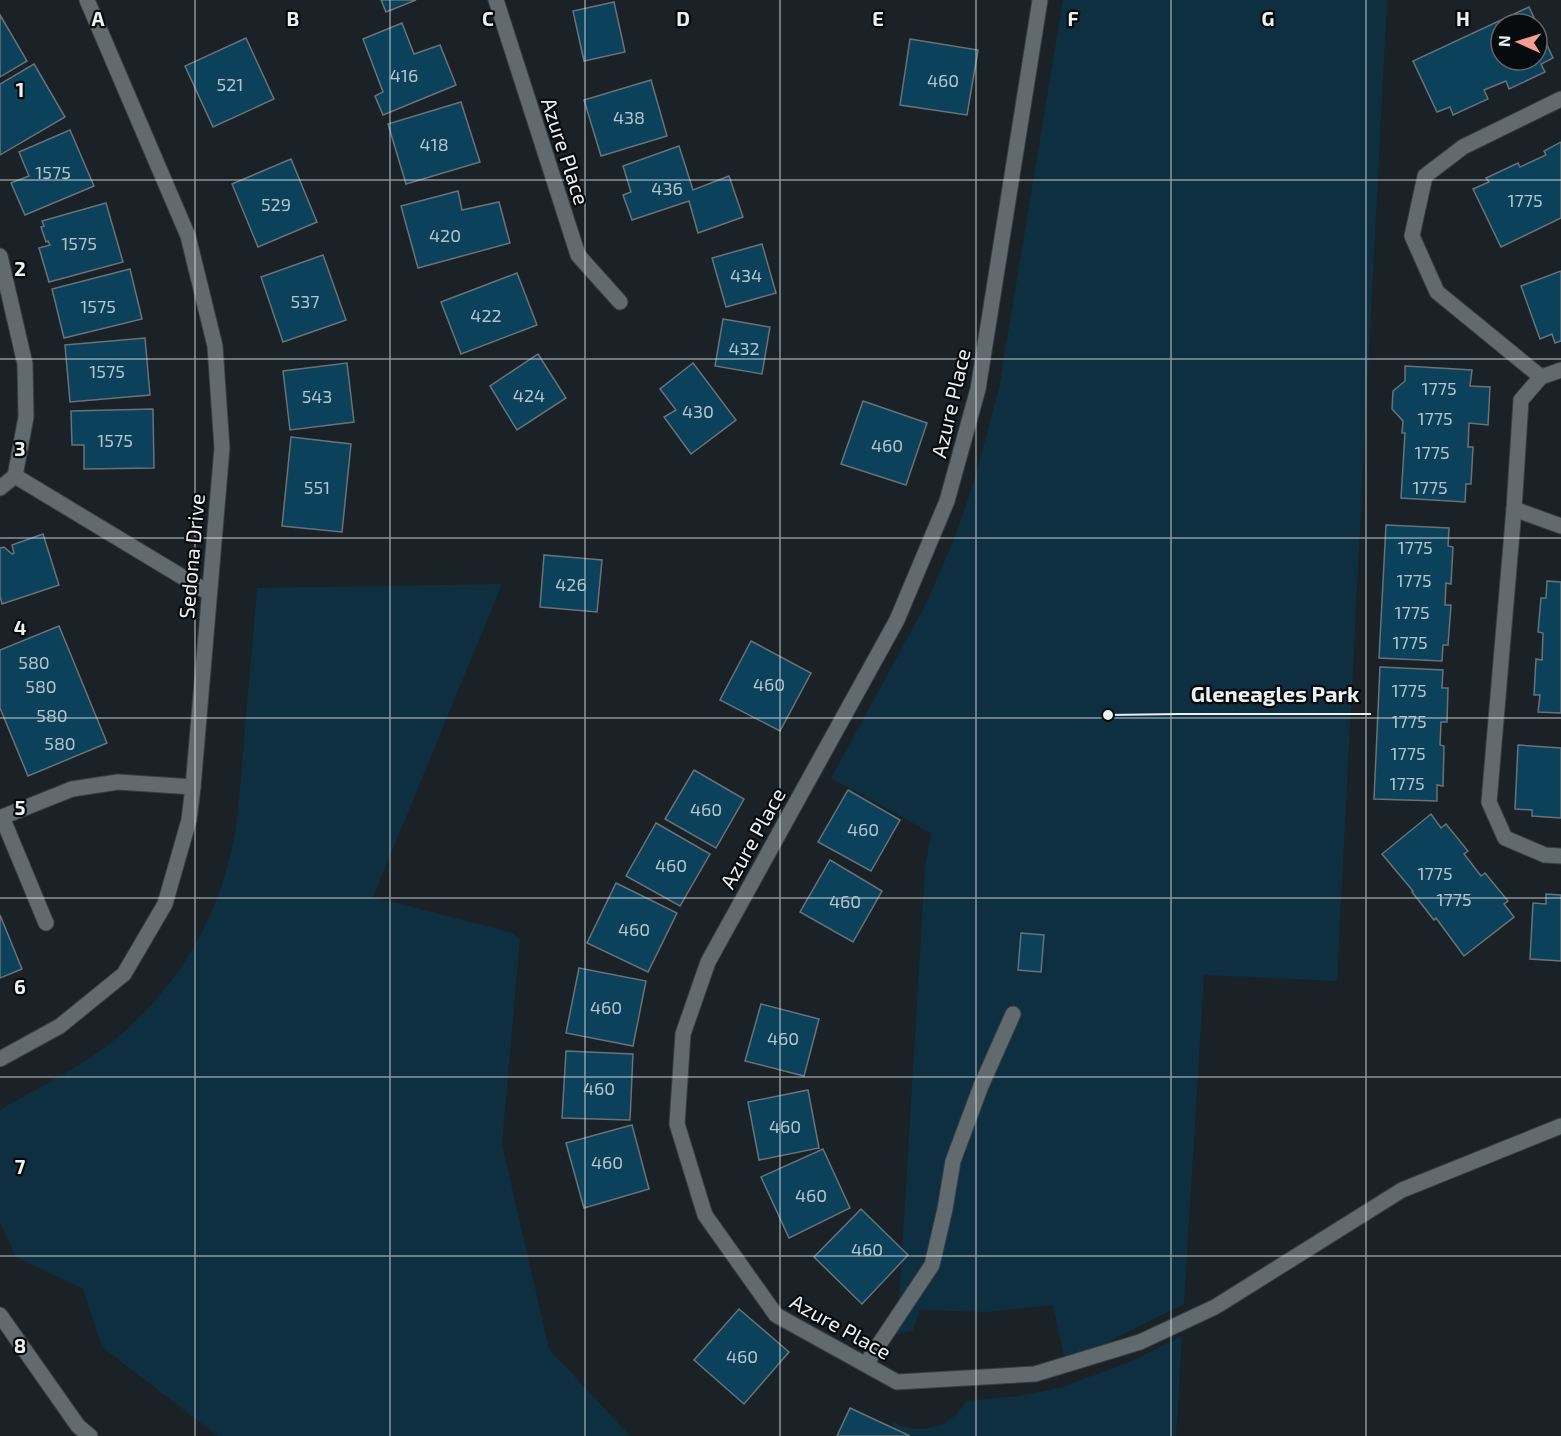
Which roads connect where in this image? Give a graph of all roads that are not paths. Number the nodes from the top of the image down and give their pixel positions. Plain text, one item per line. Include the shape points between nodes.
1 (87, 0) edge
2 (496, 0) edge
3 (1041, 0) edge
4 (1561, 99) edge
5 (0, 256) edge
6 (620, 302) dead end
7 (1561, 370) edge
8 (1541, 377) junction
9 (15, 476) junction
10 (0, 488) edge
11 (1514, 509) junction
12 (1561, 526) edge
13 (209, 593) junction
14 (193, 787) junction
15 (1, 815) edge
16 (1561, 856) edge
17 (46, 923) dead end
18 (1013, 1014) dead end
19 (0, 1059) edge
20 (1561, 1126) edge
21 (0, 1315) edge
22 (866, 1364) junction
23 (90, 1436) edge

1 - 13 street, Sedona Drive via 188,236 215,345 222,448
2 - 6 street, Azure Place via 578,255
3 - 22 street, Azure Place via 978,389 947,501 897,620 708,962 682,1034 677,1124 705,1215 776,1315
4 - 8 street via 1463,147 1425,176 1412,236 1437,292
5 - 9 street via 25,364 26,417
7 - 8 street
8 - 11 street via 1521,400
9 - 10 street
9 - 13 street
11 - 12 street
11 - 16 street via 1489,802 1505,838 1545,855
13 - 14 street, Sedona Drive
14 - 15 street via 118,782 72,789
14 - 19 street, Sedona Drive via 189,820 165,904 124,974 60,1026
15 - 17 street
18 - 22 street via 952,1161 932,1265
20 - 22 street, Azure Place via 1402,1190 1215,1307 1140,1342 1035,1374 897,1382
21 - 23 street via 78,1425

